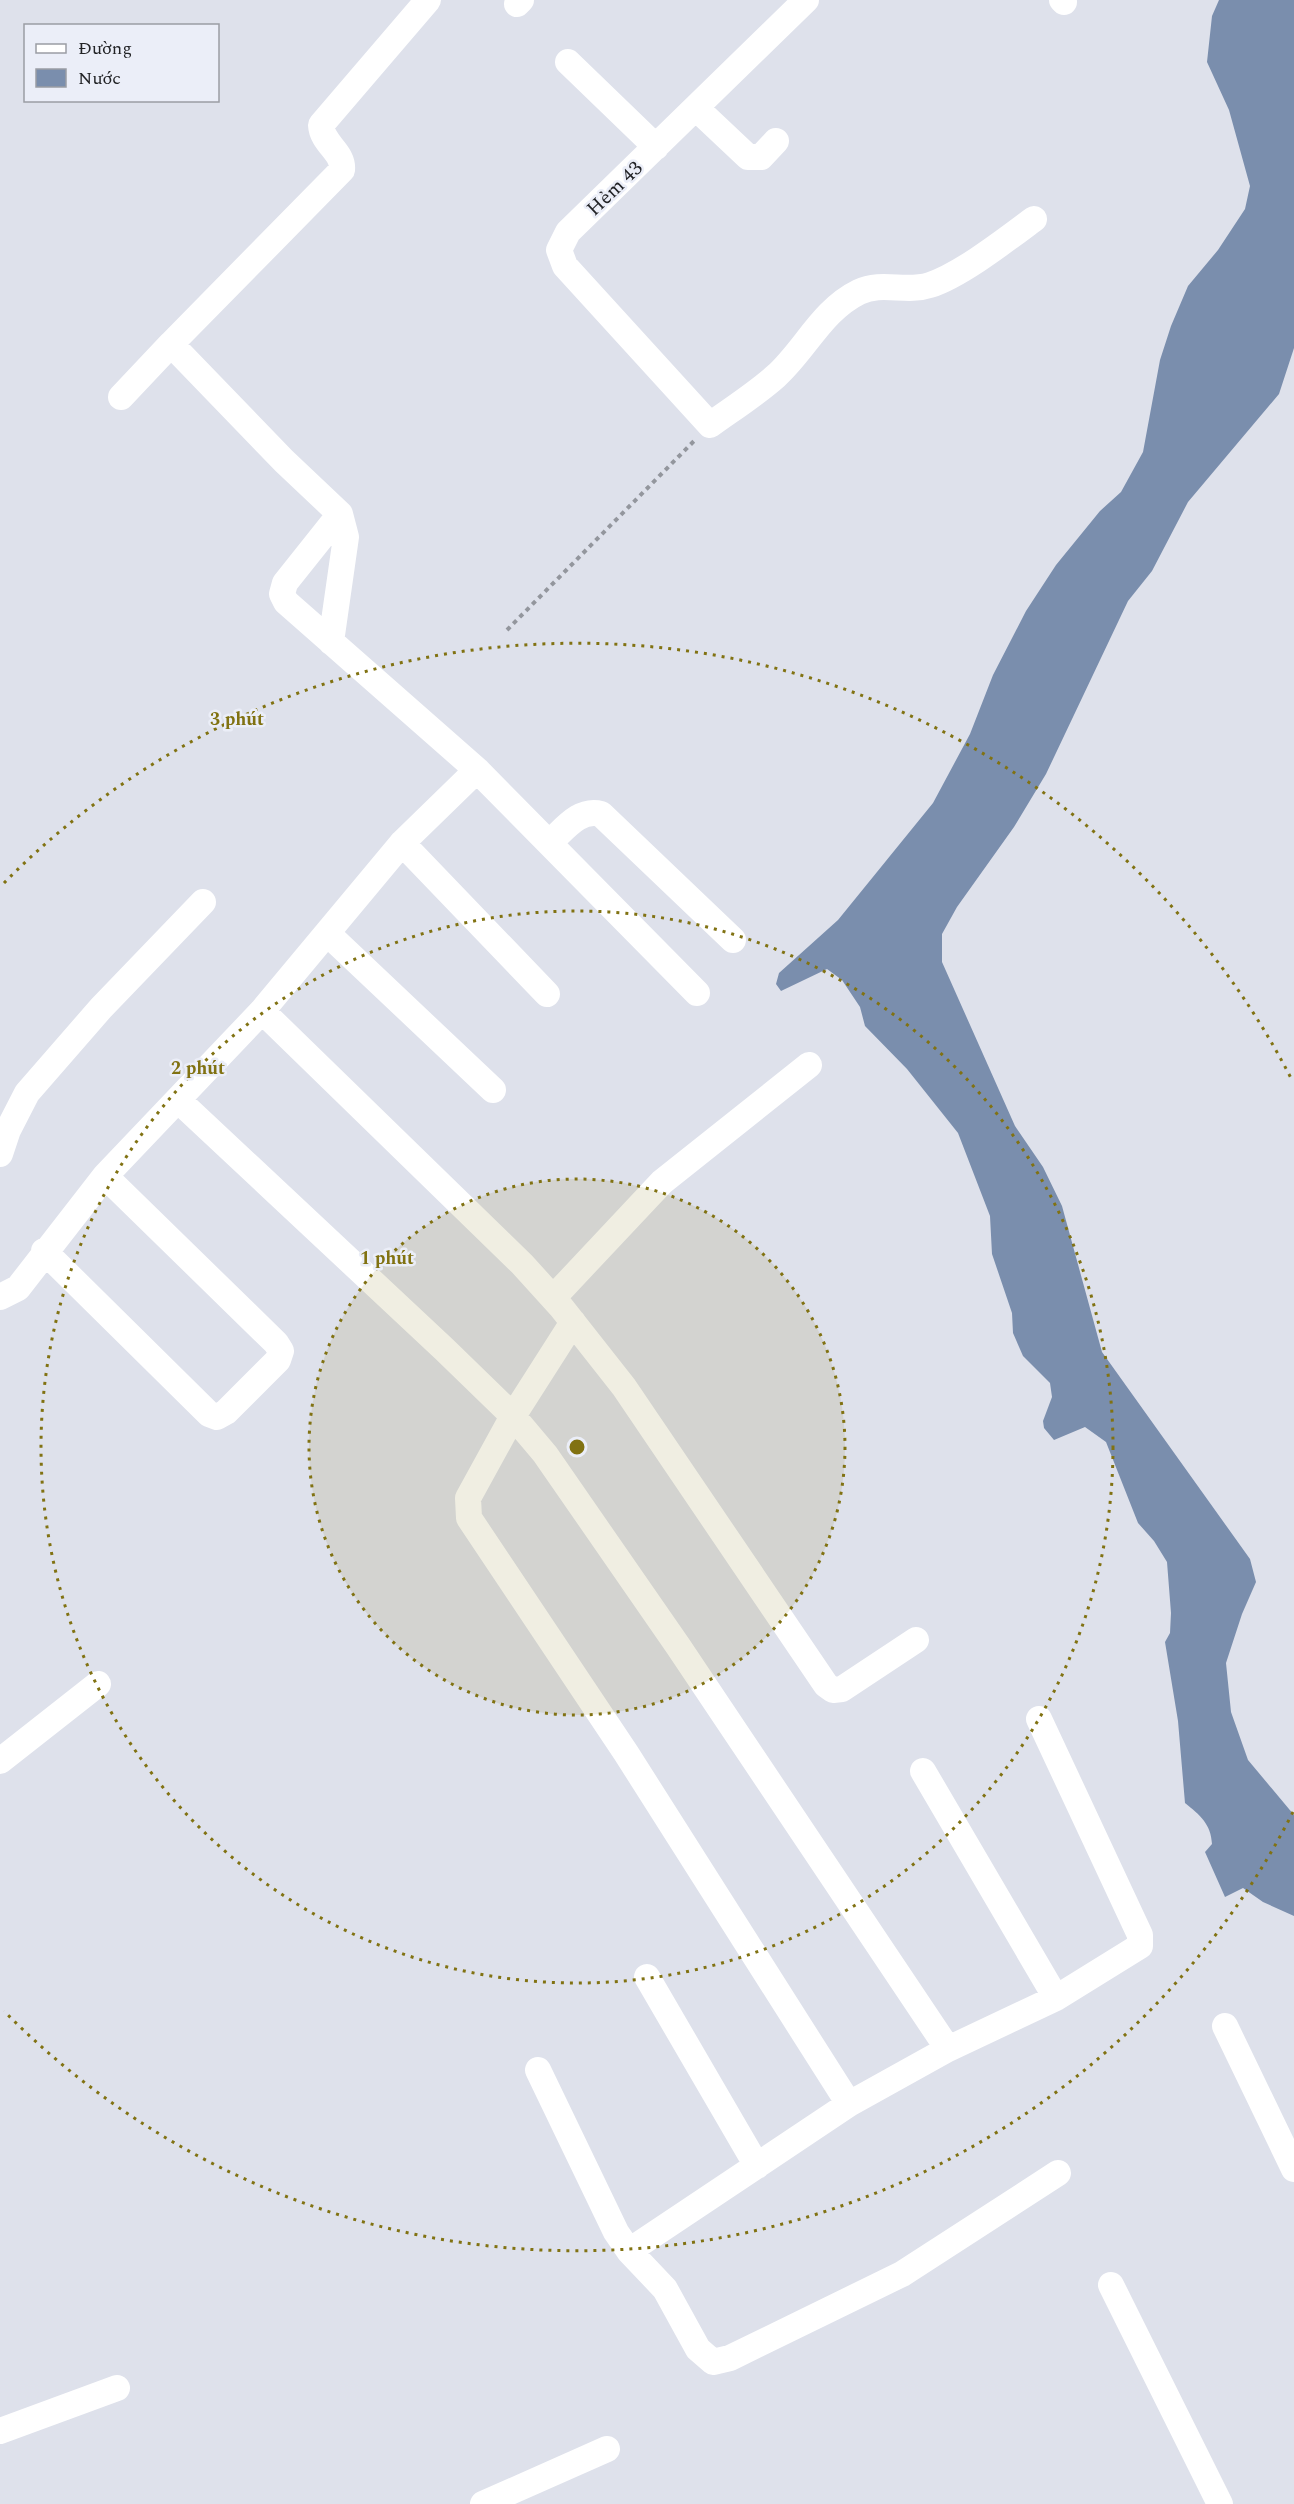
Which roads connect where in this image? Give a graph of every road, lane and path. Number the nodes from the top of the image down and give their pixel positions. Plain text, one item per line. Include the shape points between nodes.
1 (428, 0) edge
2 (795, 4) edge
3 (568, 62) dead end
4 (696, 108) junction
5 (776, 141) dead end
6 (656, 147) junction
7 (1034, 219) dead end
8 (171, 344) junction
9 (121, 397) dead end
10 (708, 422) junction
11 (340, 514) junction
12 (507, 630) dead end
13 (331, 642) junction
14 (477, 770) junction
15 (402, 843) junction
16 (549, 843) junction
17 (203, 902) dead end
18 (328, 934) junction
19 (733, 940) dead end
20 (696, 993) dead end
21 (547, 994) dead end
22 (262, 1011) junction
23 (809, 1065) dead end
24 (494, 1090) dead end
25 (178, 1100) junction
26 (0, 1154) edge
27 (105, 1176) junction
28 (44, 1251) junction
29 (549, 1293) junction
30 (0, 1296) edge
31 (573, 1322) junction
32 (513, 1416) junction
33 (916, 1640) dead end
34 (98, 1684) dead end
35 (1039, 1719) dead end
36 (0, 1761) edge
37 (922, 1771) dead end
38 (647, 1977) dead end
39 (1056, 1998) junction
40 (1225, 2026) dead end
41 (948, 2049) junction
42 (538, 2070) dead end
43 (849, 2104) junction
44 (757, 2166) junction
45 (1294, 2169) edge
46 (1058, 2173) dead end
47 (629, 2251) junction
48 (1111, 2286) dead end
49 (117, 2388) dead end
50 (0, 2431) edge
51 (607, 2449) dead end
52 (483, 2504) edge
53 (1220, 2504) edge

1 - 8 street via 321,125 326,140 341,158 342,170
2 - 4 street, Hẻm 43
3 - 6 street
4 - 5 street via 748,158 761,157
4 - 6 street, Hẻm 43
6 - 10 street, Hẻm 43 via 568,232 558,250 566,266
7 - 10 street via 986,254 931,285 902,290 879,286 858,292 826,317 777,375
8 - 9 street
8 - 11 street
10 - 12 path
11 - 13 street via 346,537
11 - 13 street via 285,583 282,594
13 - 14 street
14 - 15 street
14 - 16 street
15 - 18 street
15 - 21 street
16 - 19 street via 582,814 601,814
16 - 20 street
17 - 26 street via 101,1008 27,1093
18 - 22 street
18 - 24 street
22 - 25 street
22 - 29 street
23 - 29 street via 662,1182
25 - 27 street
25 - 32 street
27 - 28 street
27 - 28 street via 276,1343 281,1351 278,1360 226,1412 217,1417 209,1414
28 - 30 street via 18,1288
29 - 31 street
31 - 32 street
31 - 33 street via 624,1387 826,1685 833,1690 842,1689
32 - 41 street via 545,1454 678,1646
32 - 43 street via 468,1498 469,1518 626,1753
34 - 36 street
35 - 39 street via 1140,1935 1140,1946 1128,1956
37 - 39 street
38 - 44 street
39 - 41 street
40 - 45 street
41 - 43 street
42 - 47 street via 616,2232
43 - 44 street
44 - 47 street
46 - 47 street via 902,2274 730,2358 713,2362 698,2349 665,2289
48 - 53 street
49 - 50 street
51 - 52 street

